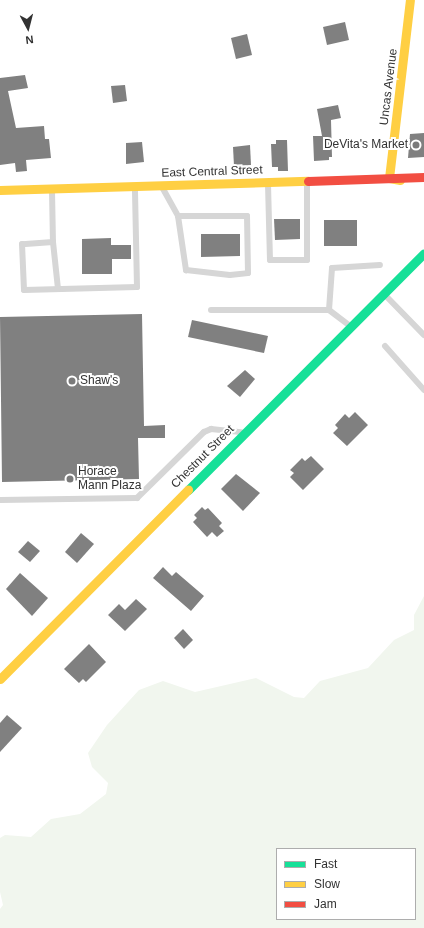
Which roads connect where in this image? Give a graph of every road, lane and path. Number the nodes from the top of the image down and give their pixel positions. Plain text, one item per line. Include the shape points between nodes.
1 (410, 0) edge
2 (424, 177) edge
3 (390, 178) junction
4 (307, 181) junction
5 (268, 182) junction
6 (162, 186) junction
7 (424, 186) edge
8 (135, 187) junction
9 (52, 189) junction
10 (0, 190) edge
11 (178, 216) junction
12 (53, 242) junction
13 (424, 253) edge
14 (380, 265) dead end
15 (58, 289) junction
16 (383, 293) junction
17 (211, 310) dead end
18 (329, 310) junction
19 (350, 326) junction
20 (424, 335) edge
21 (385, 346) dead end
22 (424, 390) edge
23 (244, 432) junction
24 (0, 500) edge
25 (0, 680) edge

1 - 3 main road, Uncas Avenue
2 - 3 main road, East Central Street
3 - 4 main road, East Central Street
3 - 7 main road
4 - 5 main road, East Central Street
4 - 5 lane via 307,260 270,260
5 - 6 main road, East Central Street
6 - 8 main road, East Central Street
6 - 11 lane
8 - 9 main road, East Central Street
8 - 15 lane via 137,287
9 - 10 main road, East Central Street
9 - 12 lane
11 - 11 lane via 186,270 230,275 248,273 247,216
12 - 15 lane
12 - 15 lane via 22,244 24,290
13 - 16 main road, Chestnut Street
14 - 18 lane via 332,268
16 - 19 main road, Chestnut Street
16 - 20 lane
17 - 18 lane
18 - 19 lane
19 - 23 main road, Chestnut Street
21 - 22 lane
23 - 24 lane via 211,429 204,432 137,498
23 - 25 main road, Chestnut Street

